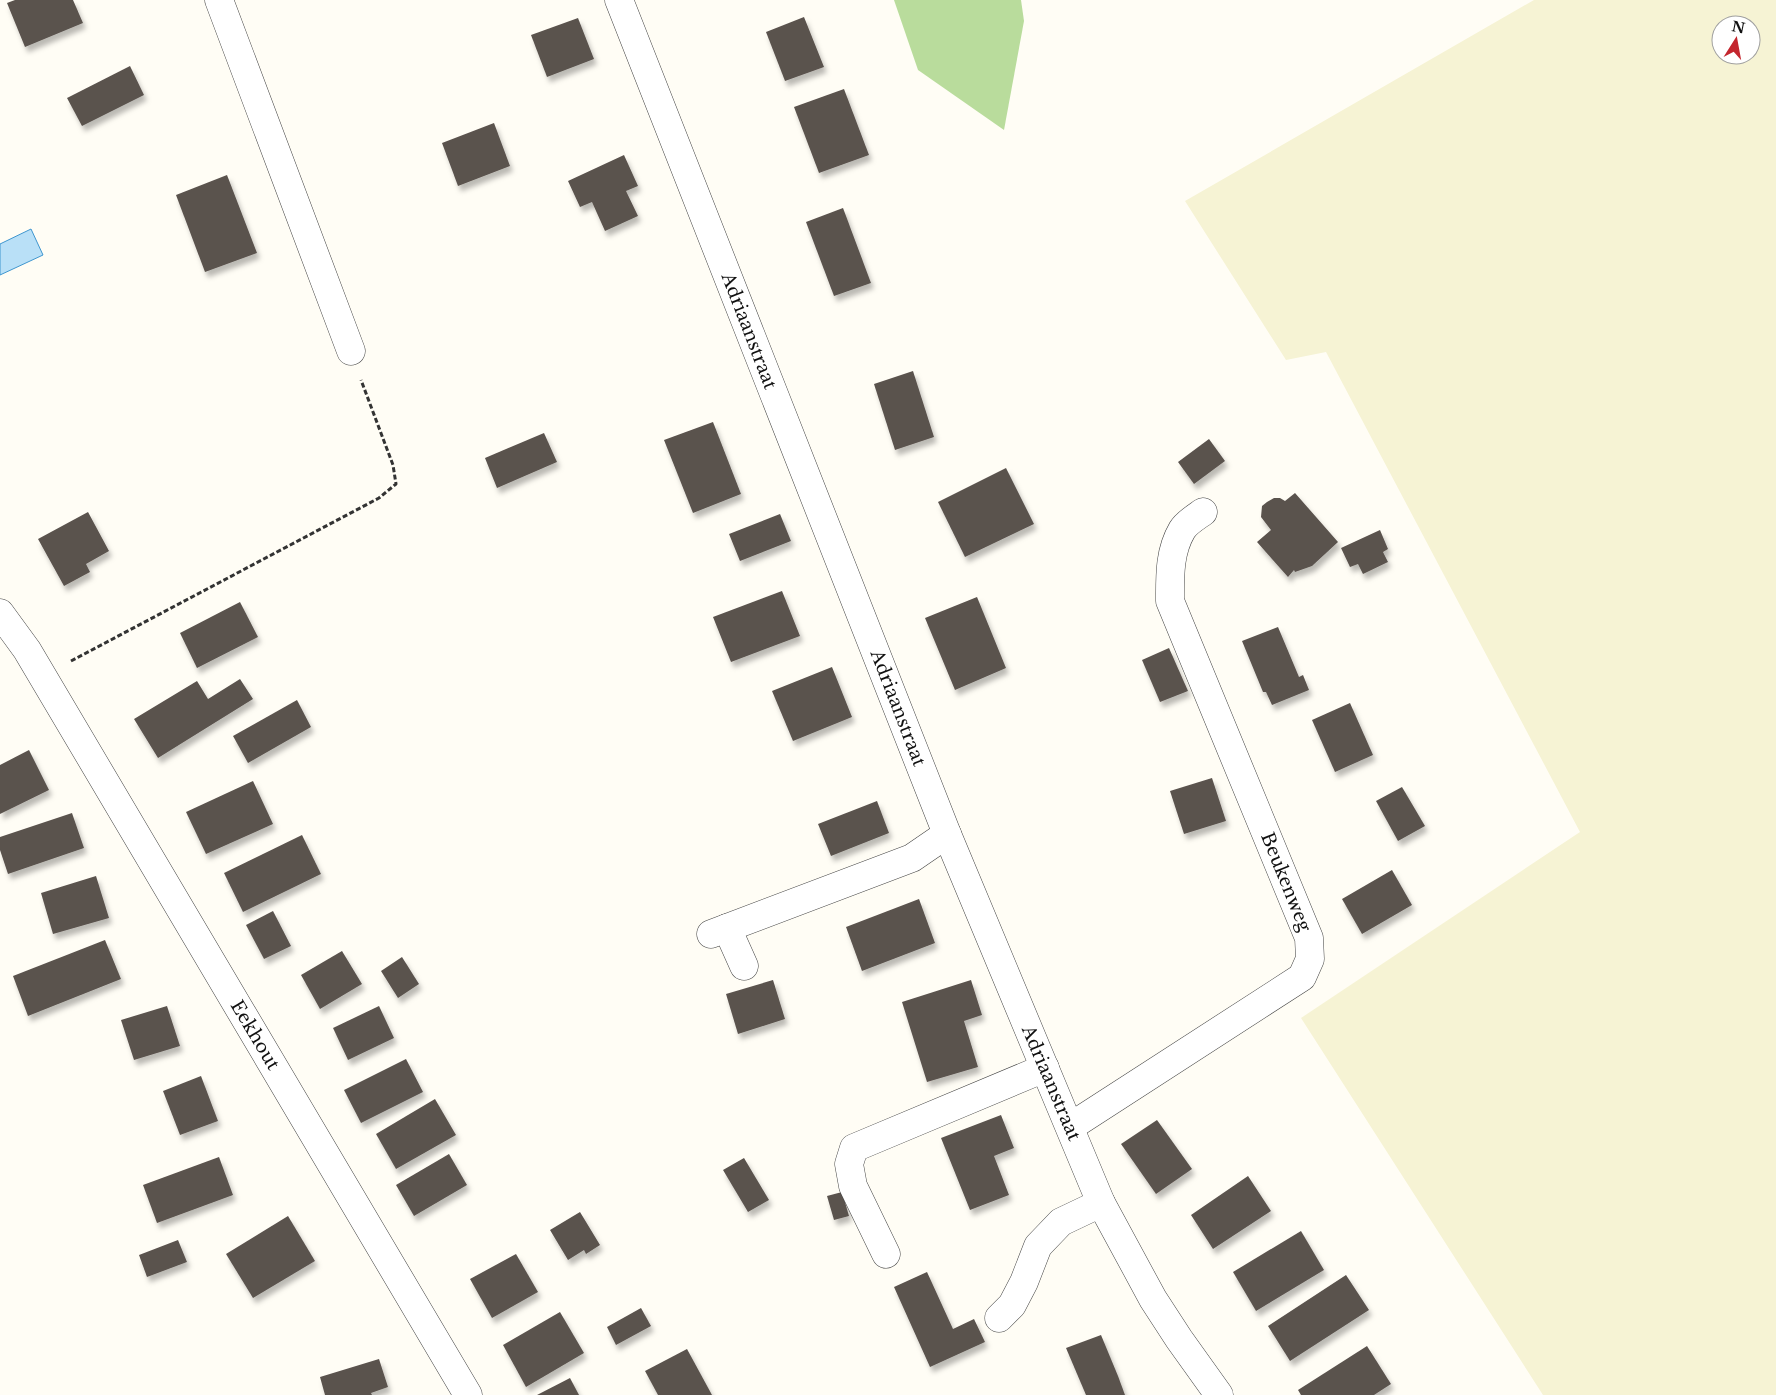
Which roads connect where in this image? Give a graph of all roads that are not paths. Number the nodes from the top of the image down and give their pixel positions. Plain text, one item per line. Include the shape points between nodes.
1 (219, 0) edge
2 (619, 0) edge
3 (350, 351) road end
4 (1203, 512) dead end
5 (0, 613) edge
6 (947, 834) junction
7 (744, 966) dead end
8 (1045, 1068) junction
9 (1070, 1127) junction
10 (1101, 1202) junction
11 (886, 1254) dead end
12 (999, 1318) dead end
13 (468, 1395) edge
14 (1219, 1395) edge

1 - 3 street
2 - 6 street, Adriaanstraat
4 - 9 street, Beukenweg via 1182,529 1171,558 1170,601 1309,938 1310,959 1302,977
5 - 13 street, Eekhout via 27,650
6 - 7 street via 912,858 719,931
6 - 8 street, Adriaanstraat
8 - 9 street, Adriaanstraat
8 - 11 street via 854,1148 849,1164 853,1186
9 - 10 street, Adriaanstraat
10 - 12 street via 1061,1222 1038,1246 1012,1305
10 - 14 street, Adriaanstraat via 1153,1299

